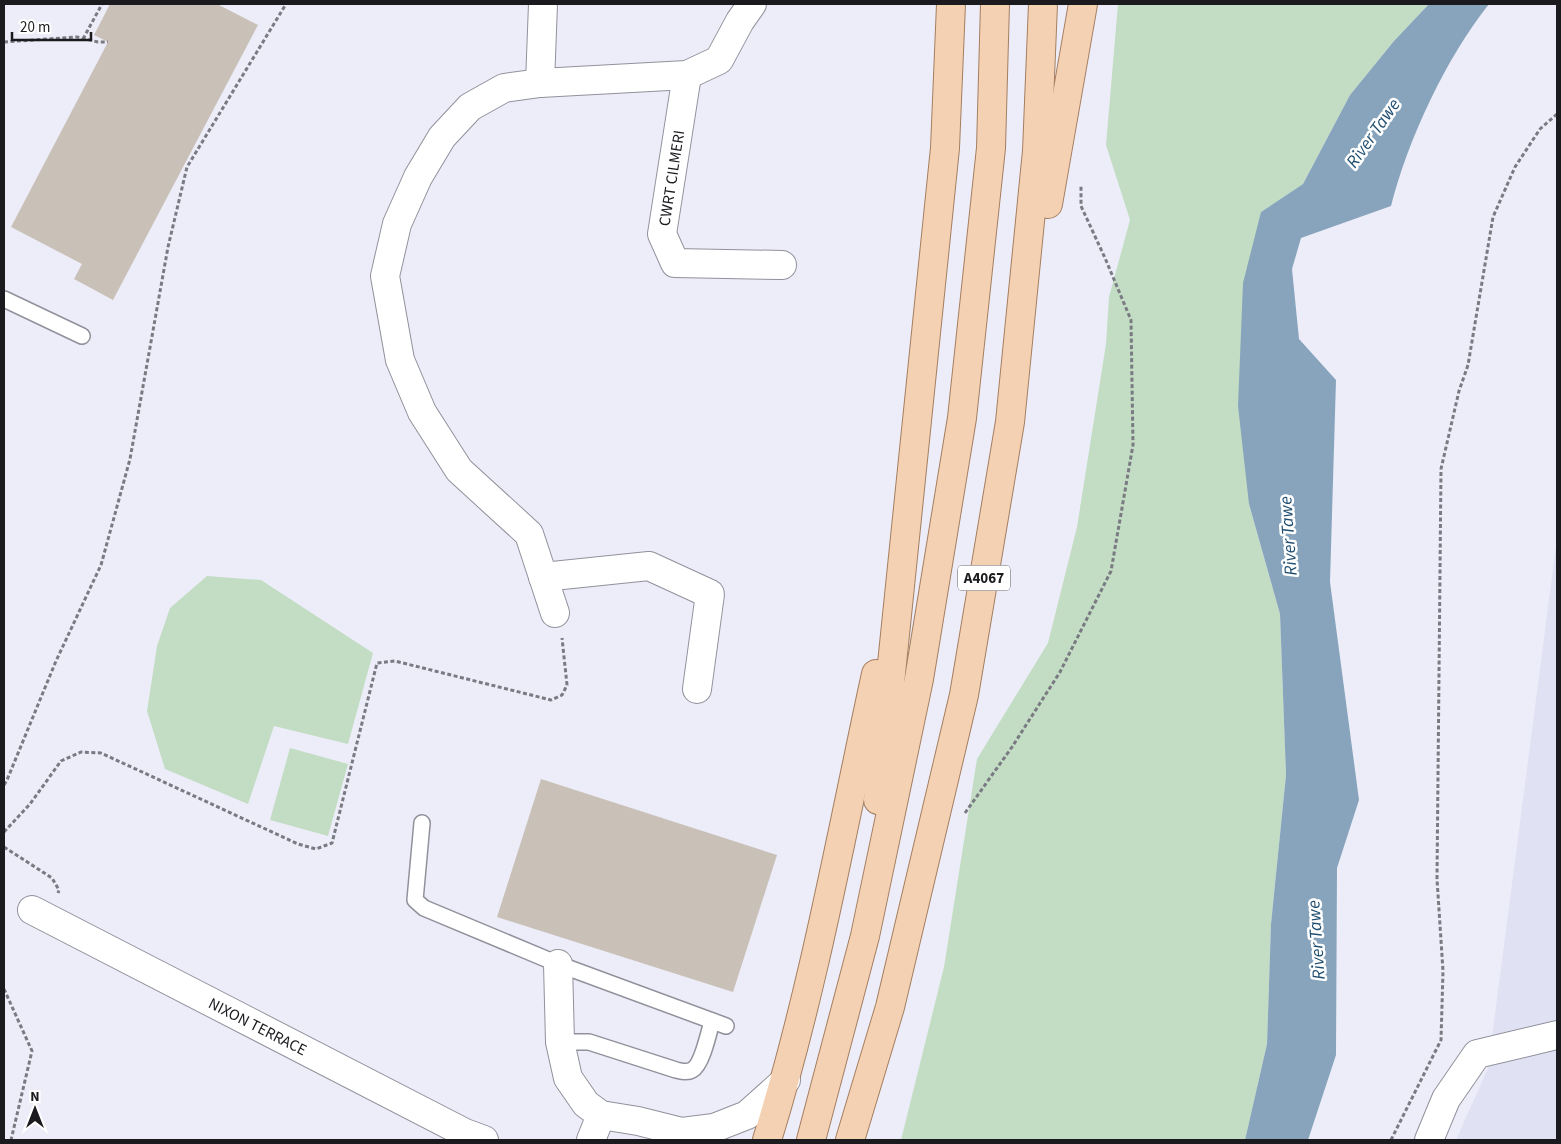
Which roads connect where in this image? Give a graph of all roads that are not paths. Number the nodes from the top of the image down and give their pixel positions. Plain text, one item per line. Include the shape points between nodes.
1 (543, 4) edge
2 (752, 4) edge
3 (951, 4) edge
4 (995, 4) edge
5 (1043, 4) edge
6 (1083, 4) edge
7 (687, 74) junction
8 (540, 83) junction
9 (782, 265) dead end
10 (4, 299) edge
11 (82, 336) dead end
12 (1010, 422) junction
13 (903, 546) junction
14 (544, 577) junction
15 (555, 613) road end
16 (697, 689) dead end
17 (422, 823) dead end
18 (42, 914) road end
19 (865, 936) junction
20 (558, 964) junction
21 (1557, 1035) edge
22 (560, 1042) junction
23 (786, 1080) junction
24 (601, 1115) junction
25 (855, 1132) edge
26 (687, 1136) edge
27 (484, 1140) edge
28 (591, 1140) edge
29 (767, 1140) edge
30 (811, 1140) edge
31 (1429, 1140) edge

1 - 8 street
2 - 7 street via 720,60
3 - 13 main road via 945,148
4 - 19 main road, A4067 via 991,148 962,418 920,679
5 - 12 main road, A4067 via 1037,151
6 - 12 main road
7 - 8 street
7 - 9 street, CWRT CILMERI via 662,234 676,263
8 - 14 street via 504,88 470,107 442,137 418,177 397,224 385,276 400,360 422,412 458,470 529,534
10 - 11 lane
12 - 25 main road, A4067 via 964,695 890,1007
13 - 19 main road
13 - 23 main road
14 - 15 street
14 - 16 street via 649,566 710,594
17 - 20 lane via 415,900 418,904
18 - 27 street, NIXON TERRACE
19 - 30 main road, A4067
20 - 22 street
20 - 22 lane via 719,1024 698,1065 685,1072 589,1042
21 - 31 street via 1477,1054 1446,1099
22 - 24 street via 568,1078 586,1104
23 - 26 street via 747,1115
23 - 29 main road
24 - 26 street via 638,1121
24 - 28 street

